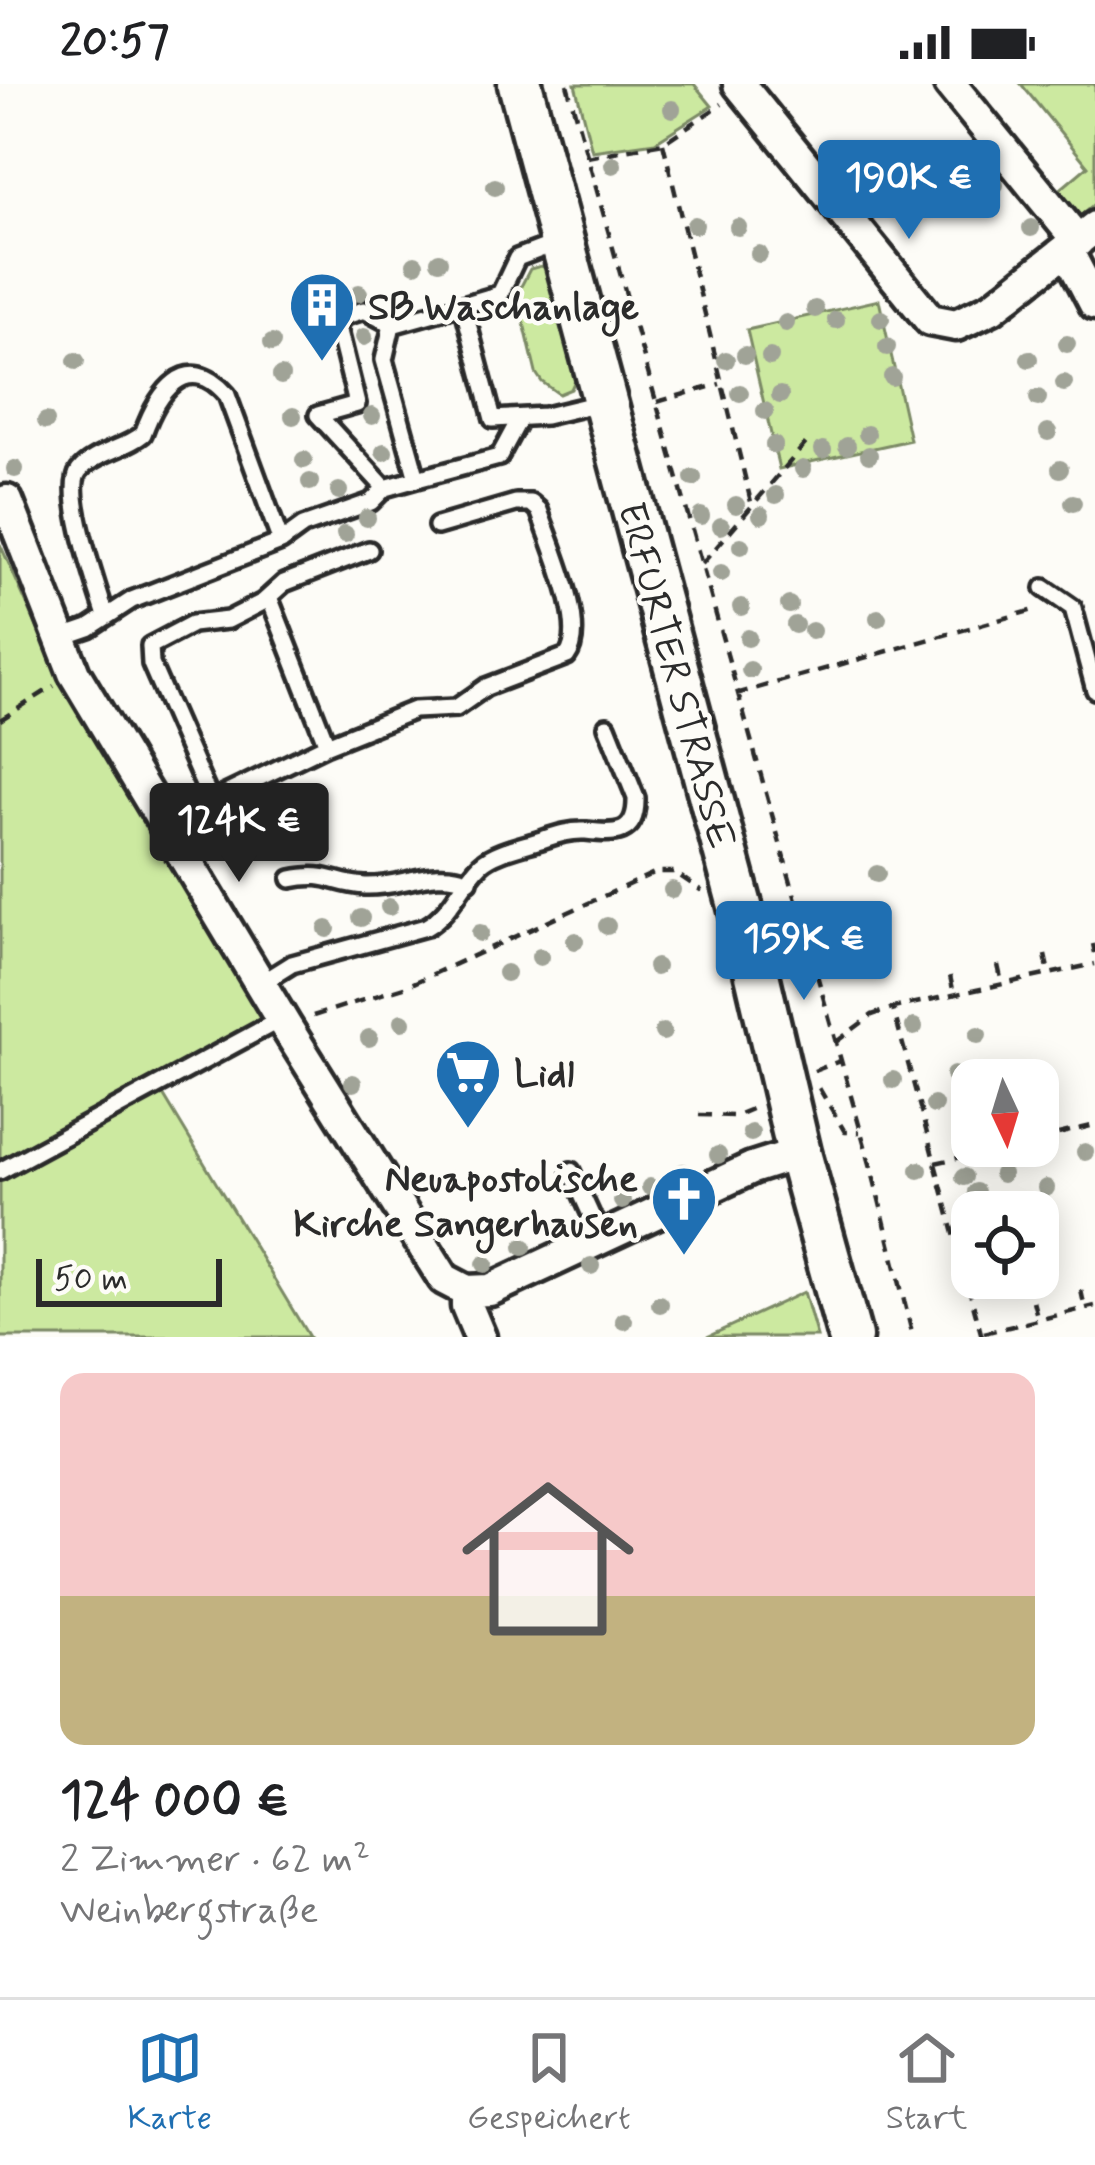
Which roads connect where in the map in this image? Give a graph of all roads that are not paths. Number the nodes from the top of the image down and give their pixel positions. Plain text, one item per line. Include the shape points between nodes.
1 (520, 84) edge
2 (950, 84) edge
3 (740, 87) edge
4 (1080, 240) edge
5 (562, 241) junction
6 (1095, 304) edge
7 (464, 305) junction
8 (392, 326) junction
9 (605, 402) junction
10 (520, 418) junction
11 (510, 436) junction
12 (488, 442) dead end
13 (419, 466) junction
14 (385, 488) junction
15 (8, 501) dead end
16 (437, 526) dead end
17 (281, 542) junction
18 (369, 550) dead end
19 (1044, 588) dead end
20 (269, 597) junction
21 (106, 616) junction
22 (60, 638) junction
23 (1095, 690) edge
24 (607, 725) dead end
25 (327, 745) junction
26 (211, 801) junction
27 (169, 832) junction
28 (291, 879) dead end
29 (469, 881) junction
30 (260, 983) junction
31 (283, 1022) junction
32 (799, 1154) junction
33 (0, 1172) edge
34 (571, 1172) dead end
35 (602, 1239) junction
36 (466, 1291) junction
37 (480, 1337) edge
38 (850, 1337) edge

1 - 5 main road, ERFURTER STRASSE
2 - 4 street
3 - 4 street via 930,320 956,325 992,308
4 - 6 street
5 - 7 lane via 517,258 500,294
5 - 9 main road, ERFURTER STRASSE
7 - 8 lane
7 - 10 lane via 493,419
8 - 13 lane via 384,359
8 - 14 lane via 364,310 336,319 358,404 318,415
9 - 10 lane
9 - 32 main road, ERFURTER STRASSE
10 - 11 lane
11 - 12 lane
11 - 13 lane via 499,457
13 - 14 lane
14 - 17 lane
15 - 22 street
16 - 25 lane via 531,502 574,617 574,648 456,708 413,710
17 - 21 lane
17 - 21 lane via 226,394 202,375 173,383 154,403 143,434 81,468 74,482
18 - 20 lane via 284,583
19 - 23 lane via 1073,608
20 - 25 lane
20 - 26 lane via 150,646
21 - 22 lane
22 - 27 street
24 - 29 lane via 636,798 628,825 616,834 561,833 492,856
25 - 26 lane
26 - 27 lane
27 - 30 street
28 - 29 lane via 317,874 365,886 437,875
29 - 30 lane via 426,927 292,964
30 - 31 street
31 - 33 lane
31 - 36 street via 435,1269
32 - 35 street
32 - 38 main road, ERFURTER STRASSE
34 - 35 lane
35 - 36 street via 490,1290
36 - 37 street

